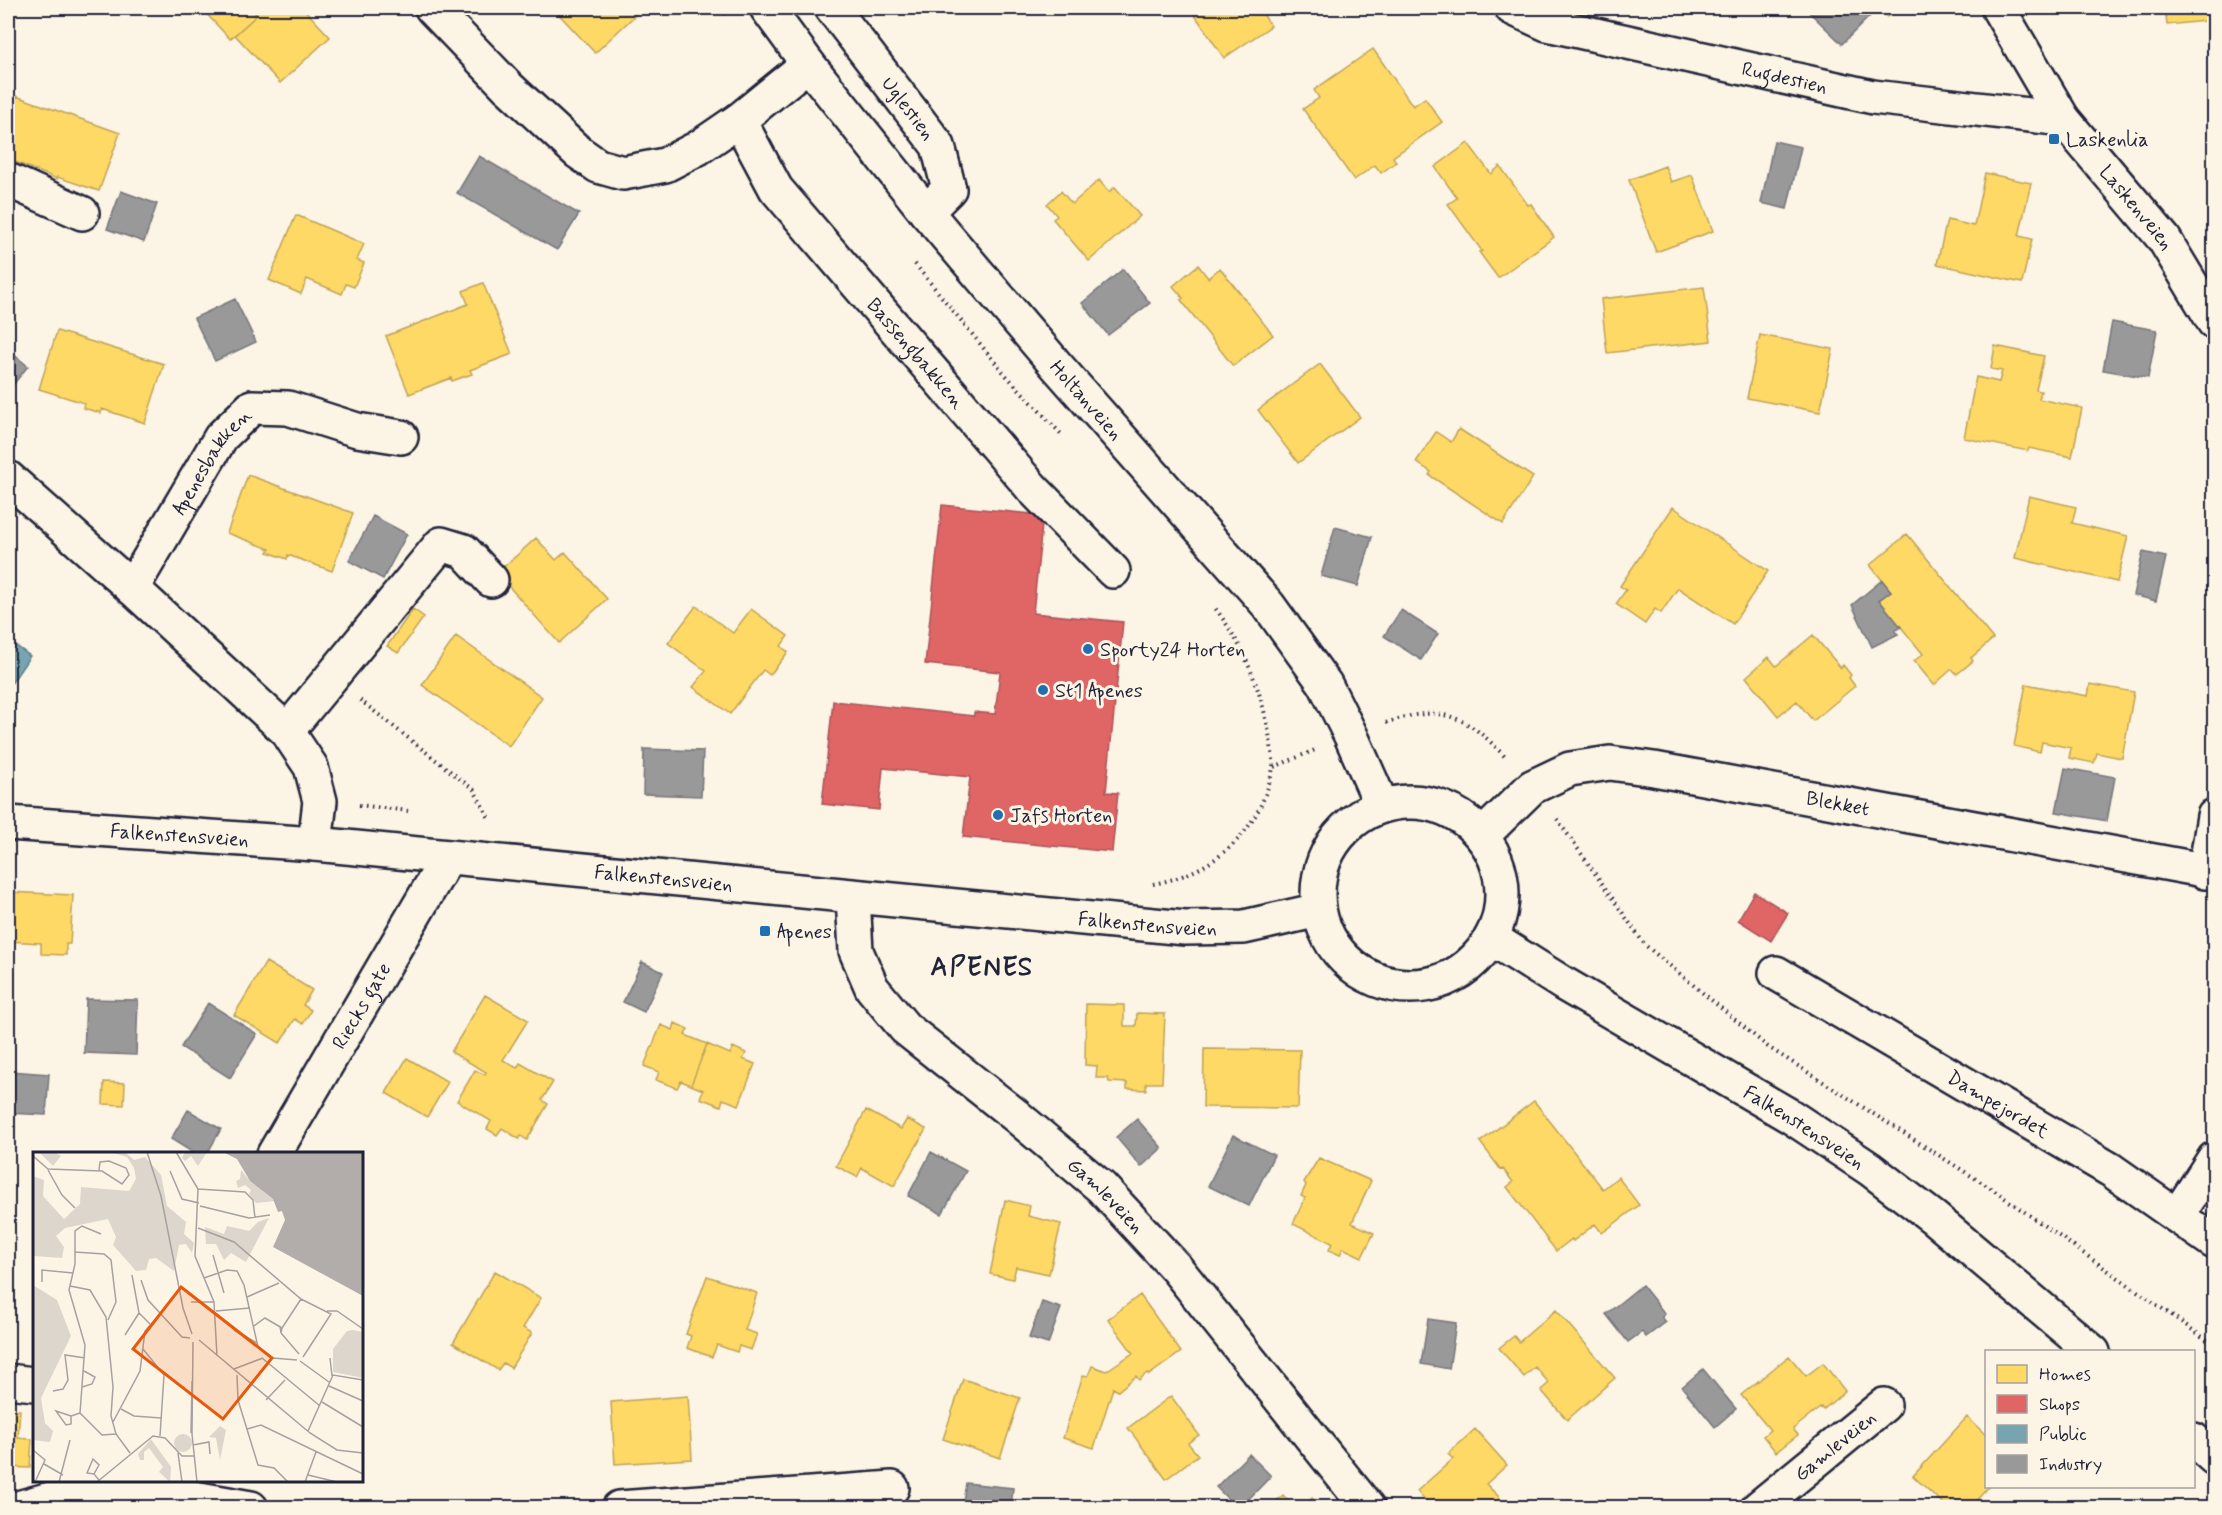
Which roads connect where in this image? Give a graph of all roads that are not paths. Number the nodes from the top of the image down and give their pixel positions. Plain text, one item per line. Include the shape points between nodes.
1 (432, 8) edge
2 (767, 8) edge
3 (832, 8) edge
4 (1512, 8) edge
5 (1998, 8) edge
6 (808, 64) junction
7 (2063, 118) junction
8 (738, 120) junction
9 (8, 180) edge
10 (926, 212) junction
11 (82, 213) dead end
12 (2214, 322) edge
13 (401, 437) dead end
14 (8, 478) edge
15 (1113, 571) dead end
16 (491, 580) dead end
17 (132, 588) junction
18 (287, 731) junction
19 (1382, 806) junction
20 (2214, 816) edge
21 (8, 824) edge
22 (1482, 836) junction
23 (315, 844) junction
24 (448, 857) junction
25 (2210, 872) edge
26 (853, 897) junction
27 (1319, 910) junction
28 (1491, 938) junction
29 (1776, 973) dead end
30 (275, 1152) edge
31 (2214, 1159) edge
32 (2177, 1216) junction
33 (2214, 1242) edge
34 (2091, 1350) edge
35 (8, 1381) edge
36 (33, 1384) edge
37 (1884, 1405) dead end
38 (2195, 1442) edge
39 (2214, 1458) edge
40 (108, 1482) edge
41 (892, 1488) dead end
42 (18, 1508) edge
43 (251, 1508) edge
44 (619, 1508) edge
45 (1368, 1508) edge
46 (1758, 1508) edge

1 - 8 main road via 508,87 598,166 623,173 665,165
2 - 6 main road, Holtanveien
3 - 10 main road, Uglestien via 938,146 949,189
4 - 7 main road, Rugdestien via 1547,24 1872,97
5 - 7 main road, Laskenveien
6 - 8 main road
6 - 10 main road, Holtanveien
7 - 12 main road, Laskenveien via 2164,239
8 - 15 main road, Bassengbakken via 776,189 1032,488
9 - 11 main road
10 - 19 main road, Holtanveien via 1269,606 1324,684
13 - 17 main road, Apenesbakken via 357,430 288,408 252,407 221,437
14 - 17 main road
16 - 18 main road via 464,551 441,544
17 - 18 main road
18 - 23 main road via 311,767 320,801
19 - 22 main road via 1419,802 1454,812
19 - 27 main road via 1358,818 1339,836 1325,858 1318,884
20 - 25 main road
21 - 23 main road, Falkenstensveien
22 - 25 main road, Blekket via 1532,787 1570,769 1610,763
22 - 28 main road via 1496,860 1502,885 1500,913
23 - 24 main road, Falkenstensveien
24 - 26 main road, Falkenstensveien
24 - 30 main road, Riecks gate
26 - 27 main road, Falkenstensveien via 1185,928 1244,927
26 - 45 main road, Gamleveien via 856,951 872,988 905,1028 1101,1187 1176,1268
27 - 28 main road via 1328,937 1345,960 1368,976 1395,985 1423,986 1450,977 1473,961
28 - 34 main road, Falkenstensveien via 1790,1116 1870,1169
29 - 32 main road, Dampejordet via 2111,1170
31 - 32 main road
32 - 33 main road, Dampejordet
35 - 36 main road
37 - 46 main road, Gamleveien
38 - 39 main road
40 - 42 main road
40 - 43 main road
41 - 44 main road

